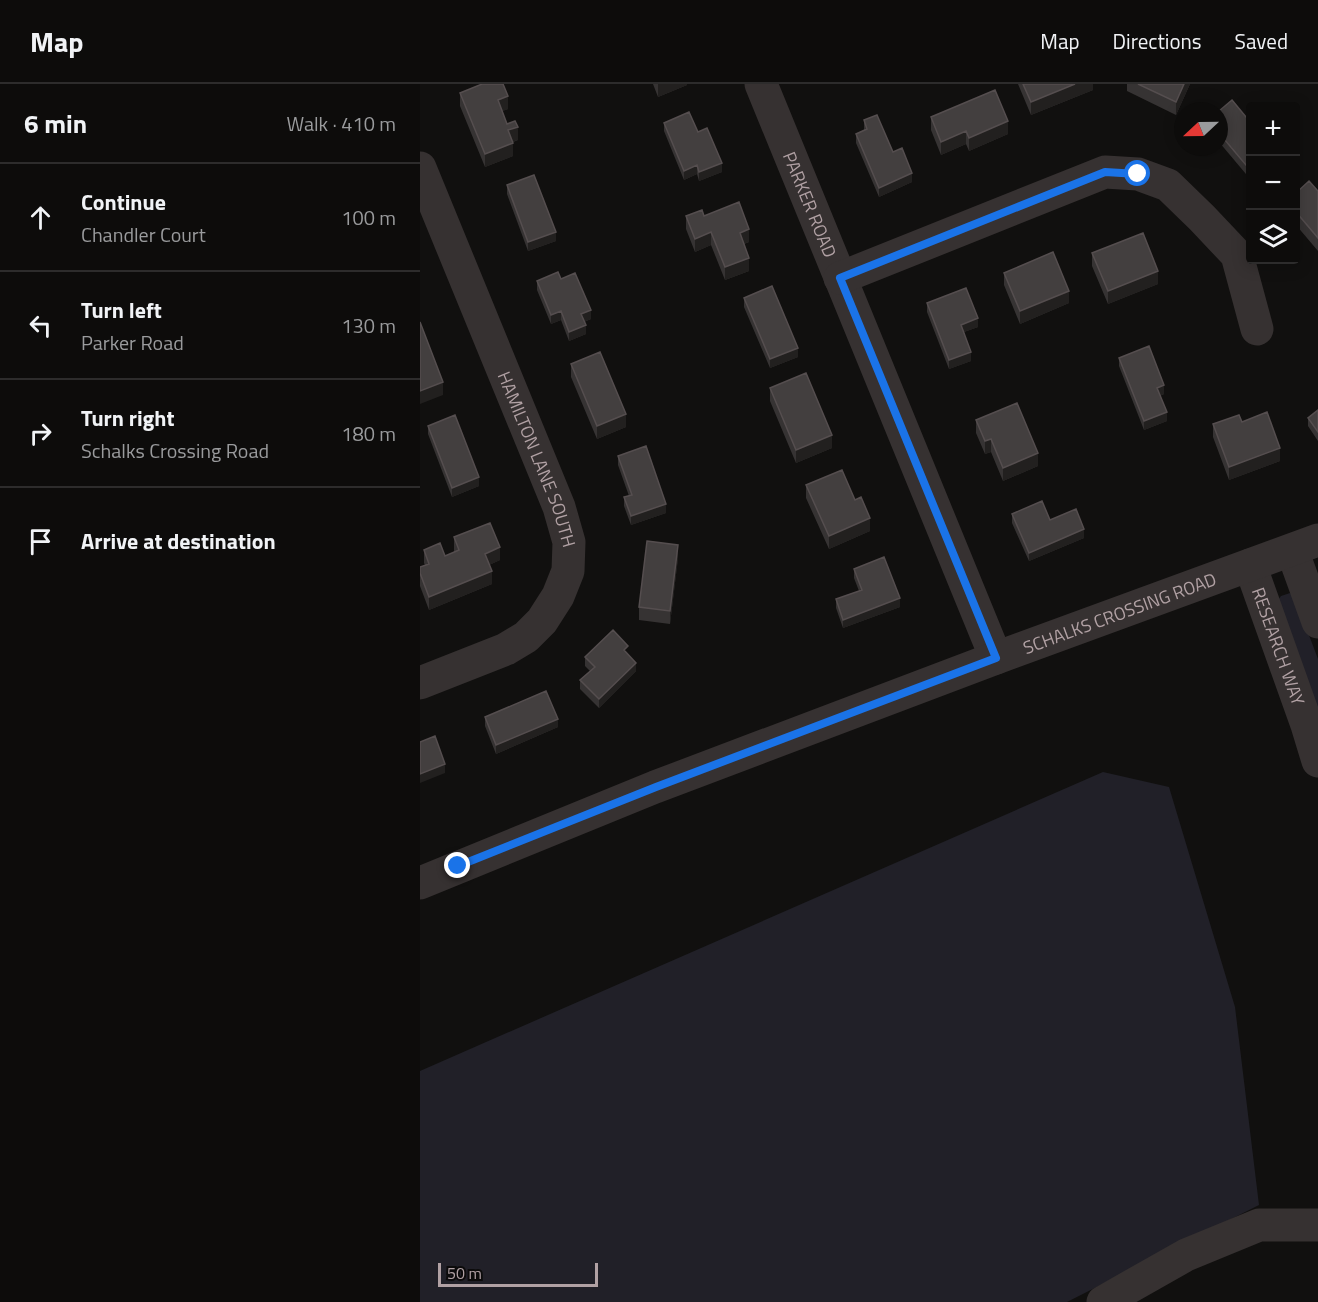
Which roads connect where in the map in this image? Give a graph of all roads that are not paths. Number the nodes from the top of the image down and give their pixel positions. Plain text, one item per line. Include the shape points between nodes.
1 (761, 84) edge
2 (420, 168) edge
3 (840, 278) junction
4 (1257, 329) dead end
5 (1305, 545) edge
6 (1250, 565) junction
7 (1318, 622) edge
8 (996, 658) junction
9 (420, 683) edge
10 (1318, 761) edge
11 (420, 883) edge
12 (1318, 1225) edge
13 (1103, 1302) edge

1 - 3 street, PARKER ROAD
2 - 9 street, HAMILTON LANE SOUTH via 555,496 569,542 568,571 558,596 526,637 506,649
3 - 4 street via 1105,172 1138,174 1168,185 1237,255
3 - 8 street, PARKER ROAD
5 - 6 street, SCHALKS CROSSING ROAD
5 - 7 street
6 - 8 street, SCHALKS CROSSING ROAD
6 - 10 street, RESEARCH WAY
8 - 11 street, SCHALKS CROSSING ROAD via 656,787
12 - 13 street via 1259,1225 1186,1255

